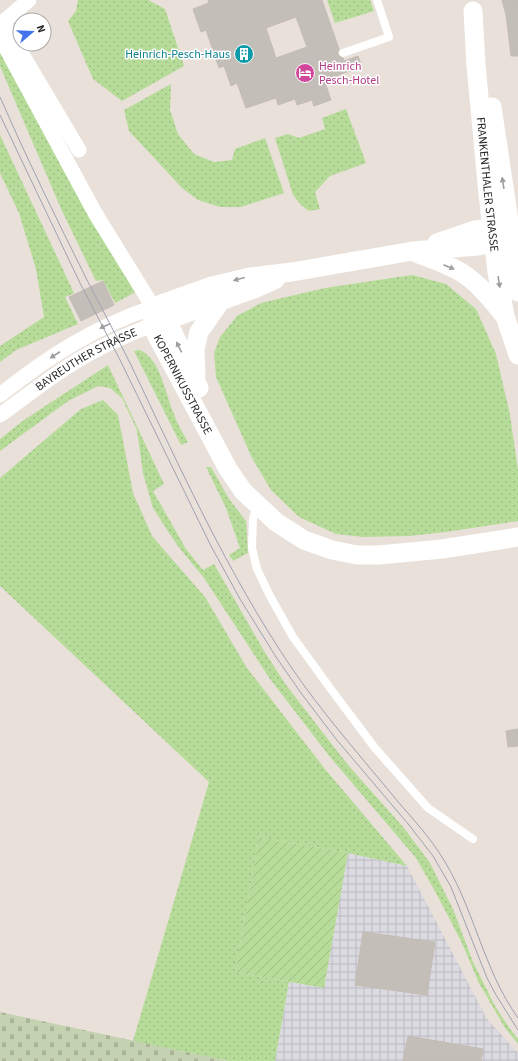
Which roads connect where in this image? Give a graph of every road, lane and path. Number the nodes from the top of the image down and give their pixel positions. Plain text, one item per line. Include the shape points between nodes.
1 (30, 0) edge
2 (376, 0) edge
3 (472, 5) edge
4 (0, 37) edge
5 (343, 53) dead end
6 (79, 150) dead end
7 (513, 213) edge
8 (493, 235) junction
9 (514, 235) edge
10 (413, 251) junction
11 (292, 272) junction
12 (518, 292) edge
13 (220, 302) junction
14 (505, 316) junction
15 (157, 317) junction
16 (518, 355) edge
17 (196, 382) junction
18 (0, 395) edge
19 (0, 415) edge
20 (258, 505) junction
21 (518, 537) edge
22 (472, 839) dead end

1 - 6 street via 3,22
2 - 5 lane via 389,37
7 -> 3 street, FRANKENTHALER STRASSE
3 - 8 street, FRANKENTHALER STRASSE
4 - 15 street via 95,213
7 - 9 street, FRANKENTHALER STRASSE
8 - 9 street, BAYREUTHER STRASSE
8 - 10 street, BAYREUTHER STRASSE via 466,247
8 -> 14 street, FRANKENTHALER STRASSE
9 - 12 street, FRANKENTHALER STRASSE
10 - 11 street, BAYREUTHER STRASSE
10 -> 14 street via 457,270 474,282
11 - 13 street, BAYREUTHER STRASSE
11 -> 15 street, BAYREUTHER STRASSE via 250,277 212,286
13 - 15 street, BAYREUTHER STRASSE
13 - 17 street via 199,332 195,349
14 - 16 street, FRANKENTHALER STRASSE
17 -> 15 street, KOPERNIKUSSTRASSE
15 -> 18 street, BAYREUTHER STRASSE via 122,318 88,334 36,367
15 - 19 street, BAYREUTHER STRASSE via 97,349
15 - 20 street, KOPERNIKUSSTRASSE via 228,468 243,491
17 - 20 street, KOPERNIKUSSTRASSE
20 - 21 street, KOPERNIKUSSTRASSE via 276,522 304,540 357,555 400,554
20 - 22 lane via 253,518 252,548 257,569 293,637 375,748 428,808

